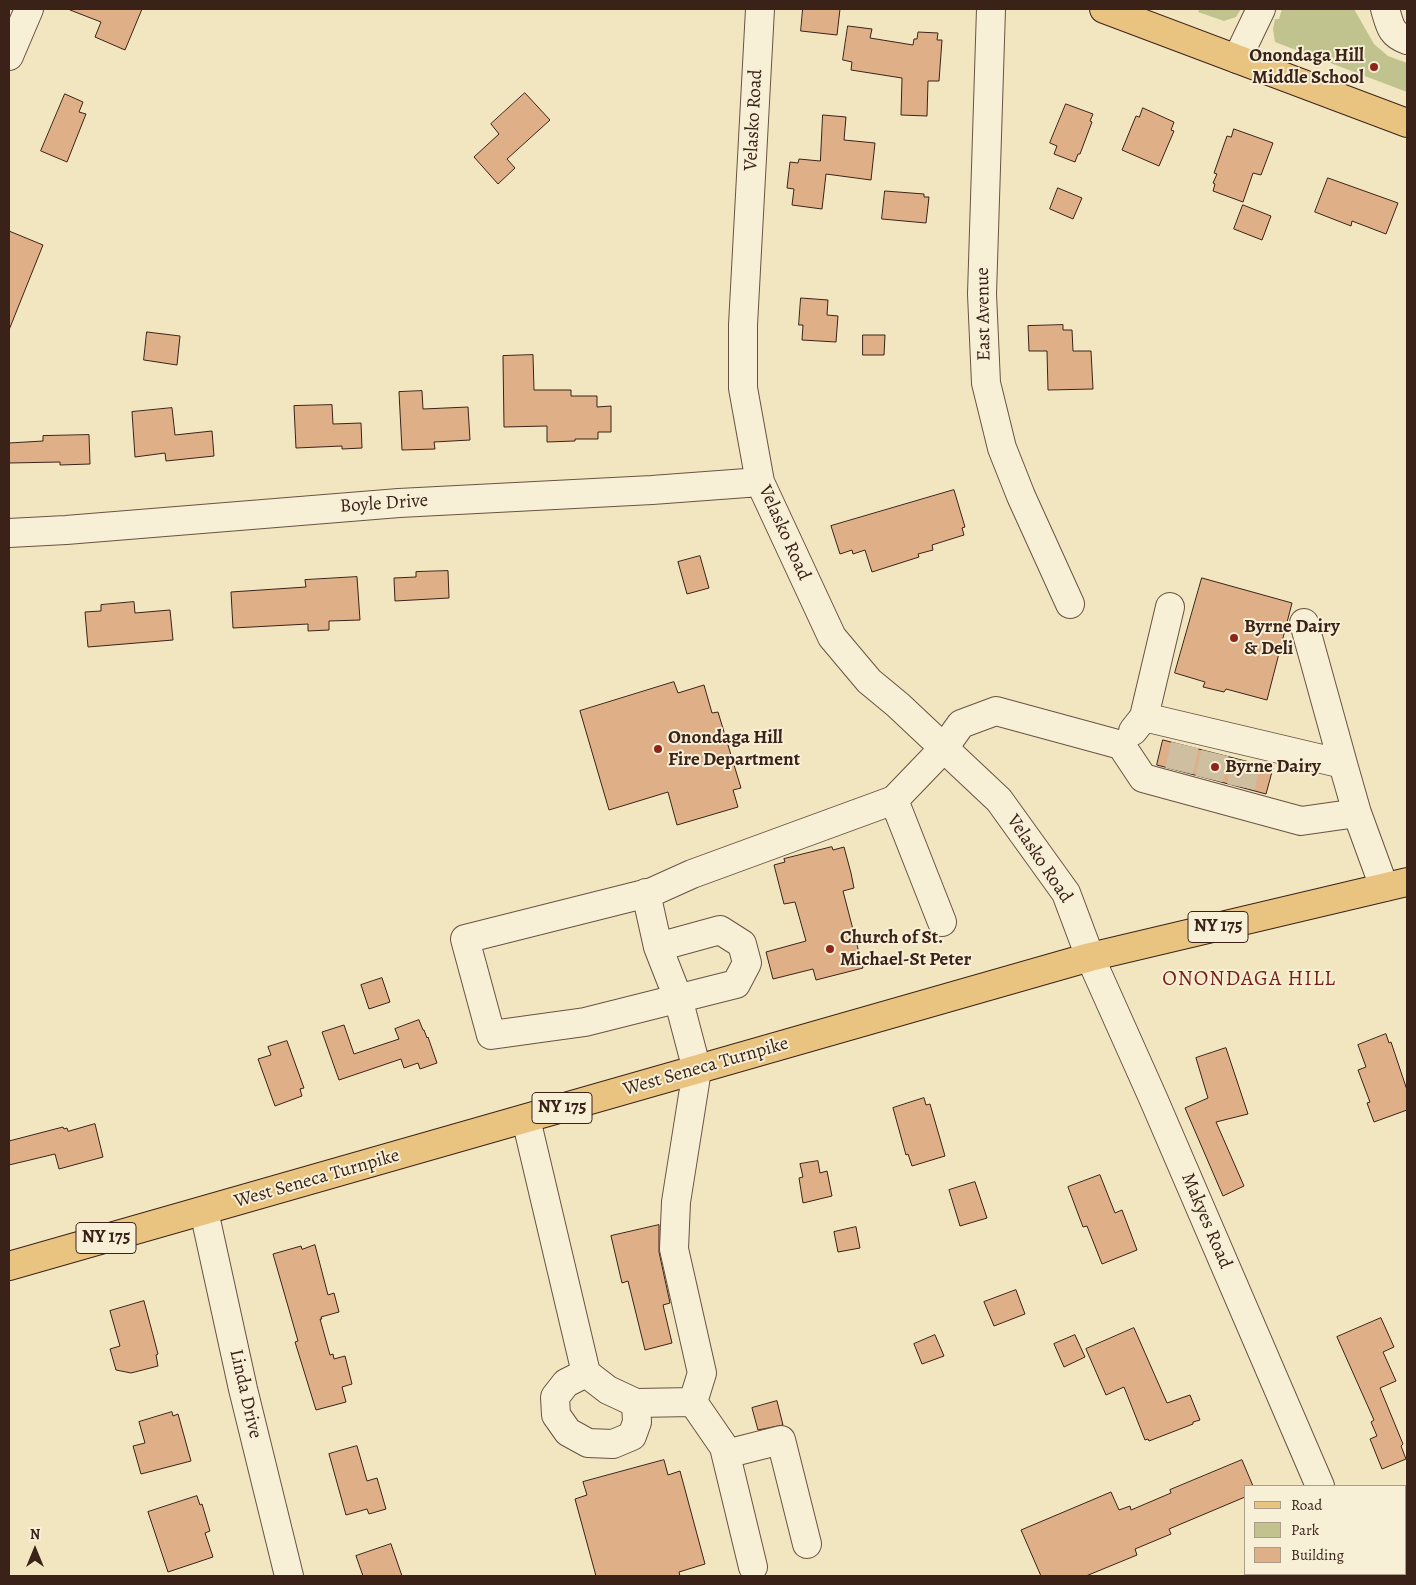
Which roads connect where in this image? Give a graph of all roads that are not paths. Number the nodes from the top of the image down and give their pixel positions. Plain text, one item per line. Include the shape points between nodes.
1 (29, 9) edge
2 (760, 9) edge
3 (990, 9) edge
4 (1104, 9) edge
5 (1261, 9) edge
6 (1385, 9) edge
7 (1407, 40) edge
8 (9, 56) edge
9 (1237, 59) junction
10 (1407, 123) edge
11 (760, 482) junction
12 (9, 533) edge
13 (1070, 604) dead end
14 (1170, 607) dead end
15 (1304, 623) dead end
16 (1144, 717) junction
17 (1121, 745) junction
18 (944, 748) junction
19 (1182, 758) junction
20 (1343, 764) junction
21 (1212, 765) junction
22 (1244, 774) junction
23 (894, 800) junction
24 (1357, 812) junction
25 (1396, 884) edge
26 (646, 894) junction
27 (942, 922) dead end
28 (658, 947) junction
29 (1090, 957) junction
30 (678, 998) junction
31 (696, 1070) junction
32 (526, 1119) junction
33 (204, 1211) junction
34 (9, 1266) edge
35 (586, 1373) junction
36 (694, 1402) junction
37 (636, 1403) junction
38 (726, 1454) junction
39 (1320, 1485) edge
40 (807, 1544) dead end
41 (753, 1567) dead end
42 (289, 1576) edge

1 - 8 street
2 - 11 street, Velasko Road via 743,326 743,388
3 - 13 street, East Avenue via 982,294 986,383 1002,448
4 - 9 main road
5 - 9 street
6 - 7 street via 1397,36
9 - 10 main road
11 - 12 street, Boyle Drive via 399,502
11 - 18 street, Velasko Road via 832,637 869,681
14 - 16 street
15 - 20 street
16 - 17 street
16 - 19 street
17 - 18 street via 996,711 961,724
17 - 19 street via 1143,778
18 - 23 street
18 - 29 street, Velasko Road via 999,800 1066,893
19 - 21 street
19 - 21 street
20 - 22 street
20 - 24 street
21 - 22 street
21 - 22 street
22 - 24 street via 1301,821
23 - 26 street
23 - 27 street
24 - 25 street
25 - 29 main road, West Seneca Turnpike / NY 175
26 - 28 street
26 - 30 street via 464,939 491,1035 585,1022
28 - 30 street
28 - 30 street via 720,930 742,944 747,963 736,984
29 - 31 main road, West Seneca Turnpike / NY 175
29 - 39 street, Makyes Road
30 - 31 street
31 - 32 main road, West Seneca Turnpike / NY 175
31 - 36 street via 676,1202 674,1250 702,1373
32 - 33 main road, West Seneca Turnpike / NY 175
32 - 35 street
33 - 34 main road, West Seneca Turnpike / NY 175
33 - 42 street, Linda Drive
35 - 37 street via 608,1390
35 - 37 street via 566,1383 555,1397 556,1415 568,1432 588,1442 613,1444 632,1436 637,1422
36 - 37 street
36 - 38 street
38 - 40 street via 781,1440
38 - 41 street

